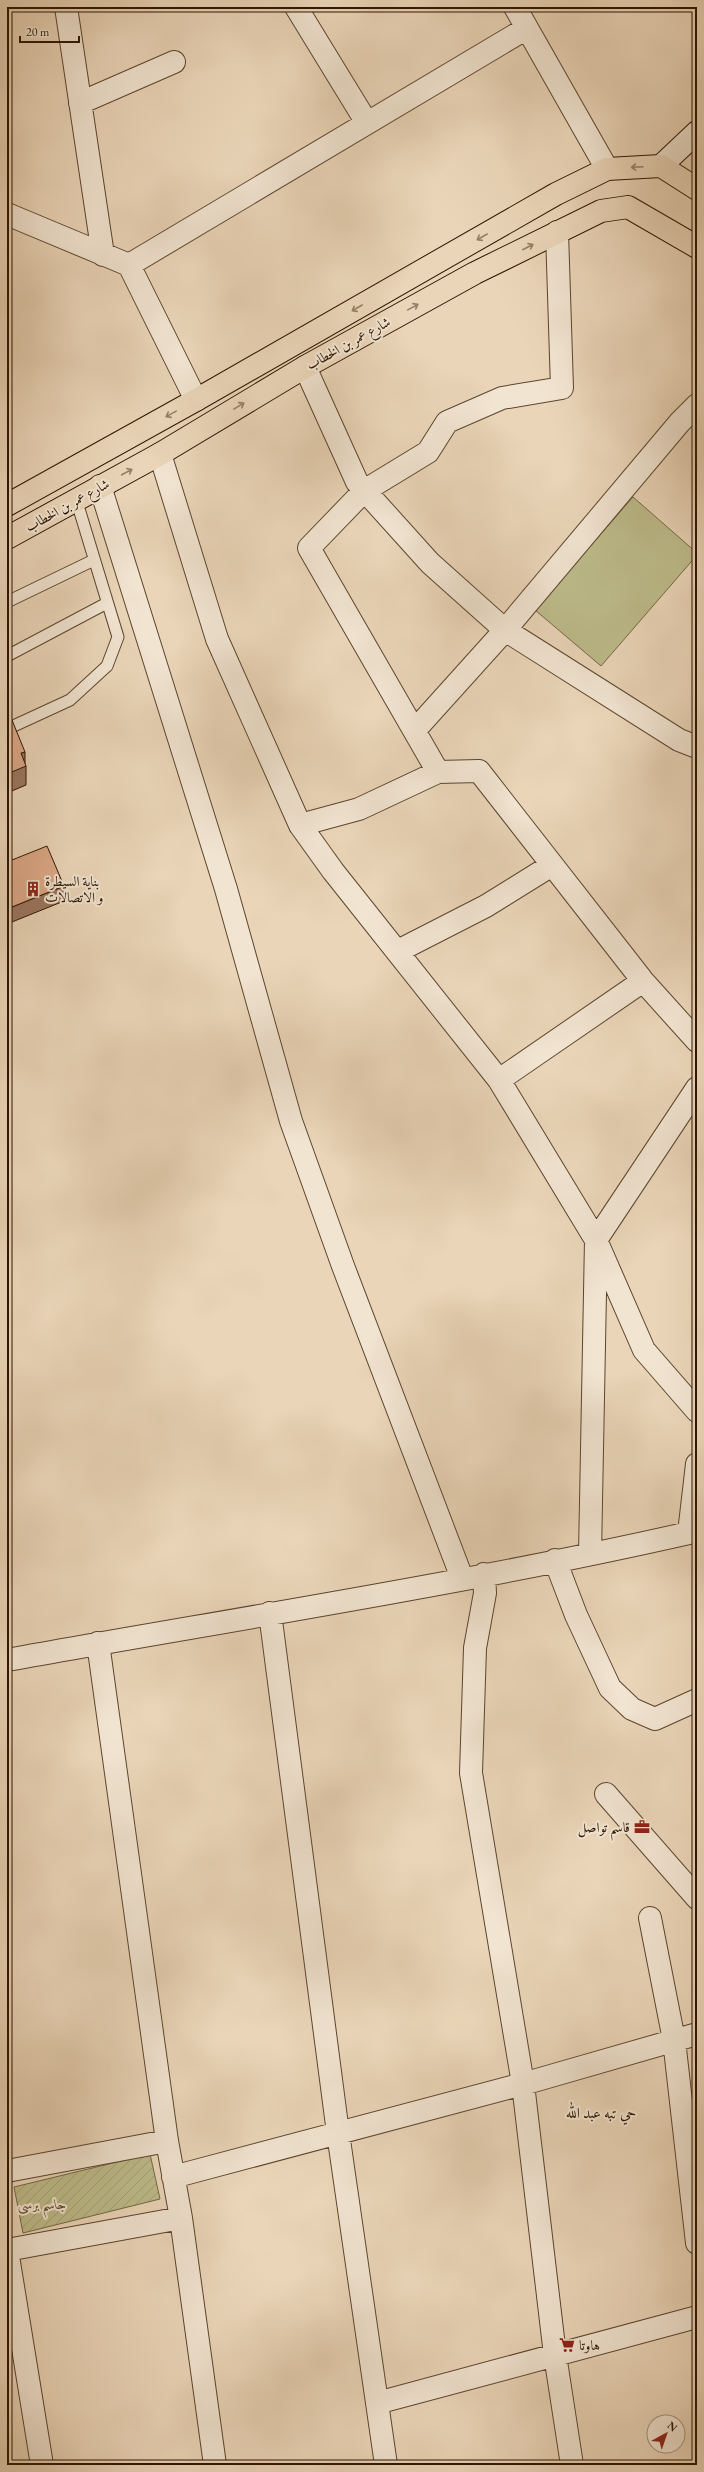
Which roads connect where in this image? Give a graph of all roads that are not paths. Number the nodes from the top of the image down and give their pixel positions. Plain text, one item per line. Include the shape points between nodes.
1 (66, 7) edge
2 (296, 7) edge
3 (515, 7) edge
4 (527, 28) junction
5 (174, 62) dead end
6 (80, 103) junction
7 (367, 123) junction
8 (697, 132) edge
9 (661, 166) junction
10 (607, 169) junction
11 (697, 189) edge
12 (7, 214) edge
13 (557, 232) junction
14 (697, 246) edge
15 (103, 255) junction
16 (129, 265) junction
17 (305, 367) junction
18 (196, 400) junction
19 (697, 405) edge
20 (160, 454) junction
21 (100, 486) junction
22 (364, 491) junction
23 (76, 499) junction
24 (7, 505) edge
25 (7, 538) edge
26 (94, 560) junction
27 (7, 602) edge
28 (107, 603) junction
29 (505, 630) junction
30 (7, 656) edge
31 (7, 729) edge
32 (415, 730) junction
33 (697, 747) edge
34 (438, 772) junction
35 (300, 825) junction
36 (552, 865) junction
37 (398, 951) junction
38 (643, 981) junction
39 (697, 1041) edge
40 (499, 1080) junction
41 (697, 1088) edge
42 (596, 1240) junction
43 (697, 1411) edge
44 (697, 1464) edge
45 (590, 1554) junction
46 (556, 1560) junction
47 (484, 1574) junction
48 (462, 1578) junction
49 (270, 1613) junction
50 (98, 1643) junction
51 (7, 1660) edge
52 (697, 1700) edge
53 (606, 1794) dead end
54 (697, 1898) edge
55 (650, 1918) dead end
56 (697, 2034) edge
57 (674, 2040) junction
58 (523, 2084) junction
59 (338, 2133) junction
60 (167, 2142) junction
61 (7, 2171) edge
62 (173, 2177) junction
63 (181, 2218) junction
64 (697, 2243) edge
65 (7, 2250) edge
66 (697, 2317) edge
67 (555, 2355) junction
68 (377, 2403) junction
69 (42, 2465) edge
70 (215, 2465) edge
71 (386, 2465) edge
72 (572, 2465) edge

1 - 6 street
2 - 7 street
3 - 4 street
4 - 7 street
4 - 10 street
5 - 6 street
6 - 15 street
7 - 16 street
8 - 9 street
9 -> 10 main road, شارع عمر بن الخطاب
9 - 11 main road
10 -> 18 main road, شارع عمر بن الخطاب via 556,194
12 - 15 street
13 - 14 main road, شارع عمر بن الخطاب via 601,211 628,207
17 -> 13 main road, شارع عمر بن الخطاب via 474,273
13 - 22 street via 562,388 502,398 447,422 428,452
15 - 16 street
16 - 18 street
20 -> 17 main road, شارع عمر بن الخطاب
17 - 22 street via 357,482
18 -> 24 main road, شارع عمر بن الخطاب
19 - 29 street
21 -> 20 main road, شارع عمر بن الخطاب
20 - 35 street via 217,639
21 - 23 main road, شارع عمر بن الخطاب
21 - 48 street via 226,889 291,1121 343,1266
22 - 29 street via 430,563
22 - 32 street via 309,548
23 - 25 main road, شارع عمر بن الخطاب
23 - 26 lane
26 - 27 lane
26 - 28 lane
28 - 30 lane
28 - 31 lane via 118,638 107,666 70,700
29 - 32 street
29 - 33 street via 679,740
32 - 34 street
34 - 35 street via 359,809
34 - 36 street via 479,771
35 - 37 street via 333,871
36 - 37 street via 486,906
36 - 38 street
37 - 40 street
38 - 39 street
38 - 40 street
40 - 42 street
41 - 42 street
42 - 43 street via 644,1350
42 - 45 street
44 - 45 street via 689,1533
45 - 46 street
46 - 47 street
46 - 52 street via 576,1614 610,1688 632,1709 655,1719
47 - 48 street
47 - 58 street via 485,1592 475,1648 471,1773
48 - 49 street
49 - 50 street
49 - 59 street
50 - 51 street
50 - 60 street
53 - 54 street
55 - 57 street
56 - 57 street
57 - 58 street
57 - 64 street
58 - 59 street
58 - 67 street
59 - 62 street
59 - 68 street
60 - 61 street
60 - 62 street
62 - 63 street
63 - 65 street
63 - 70 street
65 - 69 street
66 - 67 street
67 - 68 street
67 - 72 street
68 - 71 street

